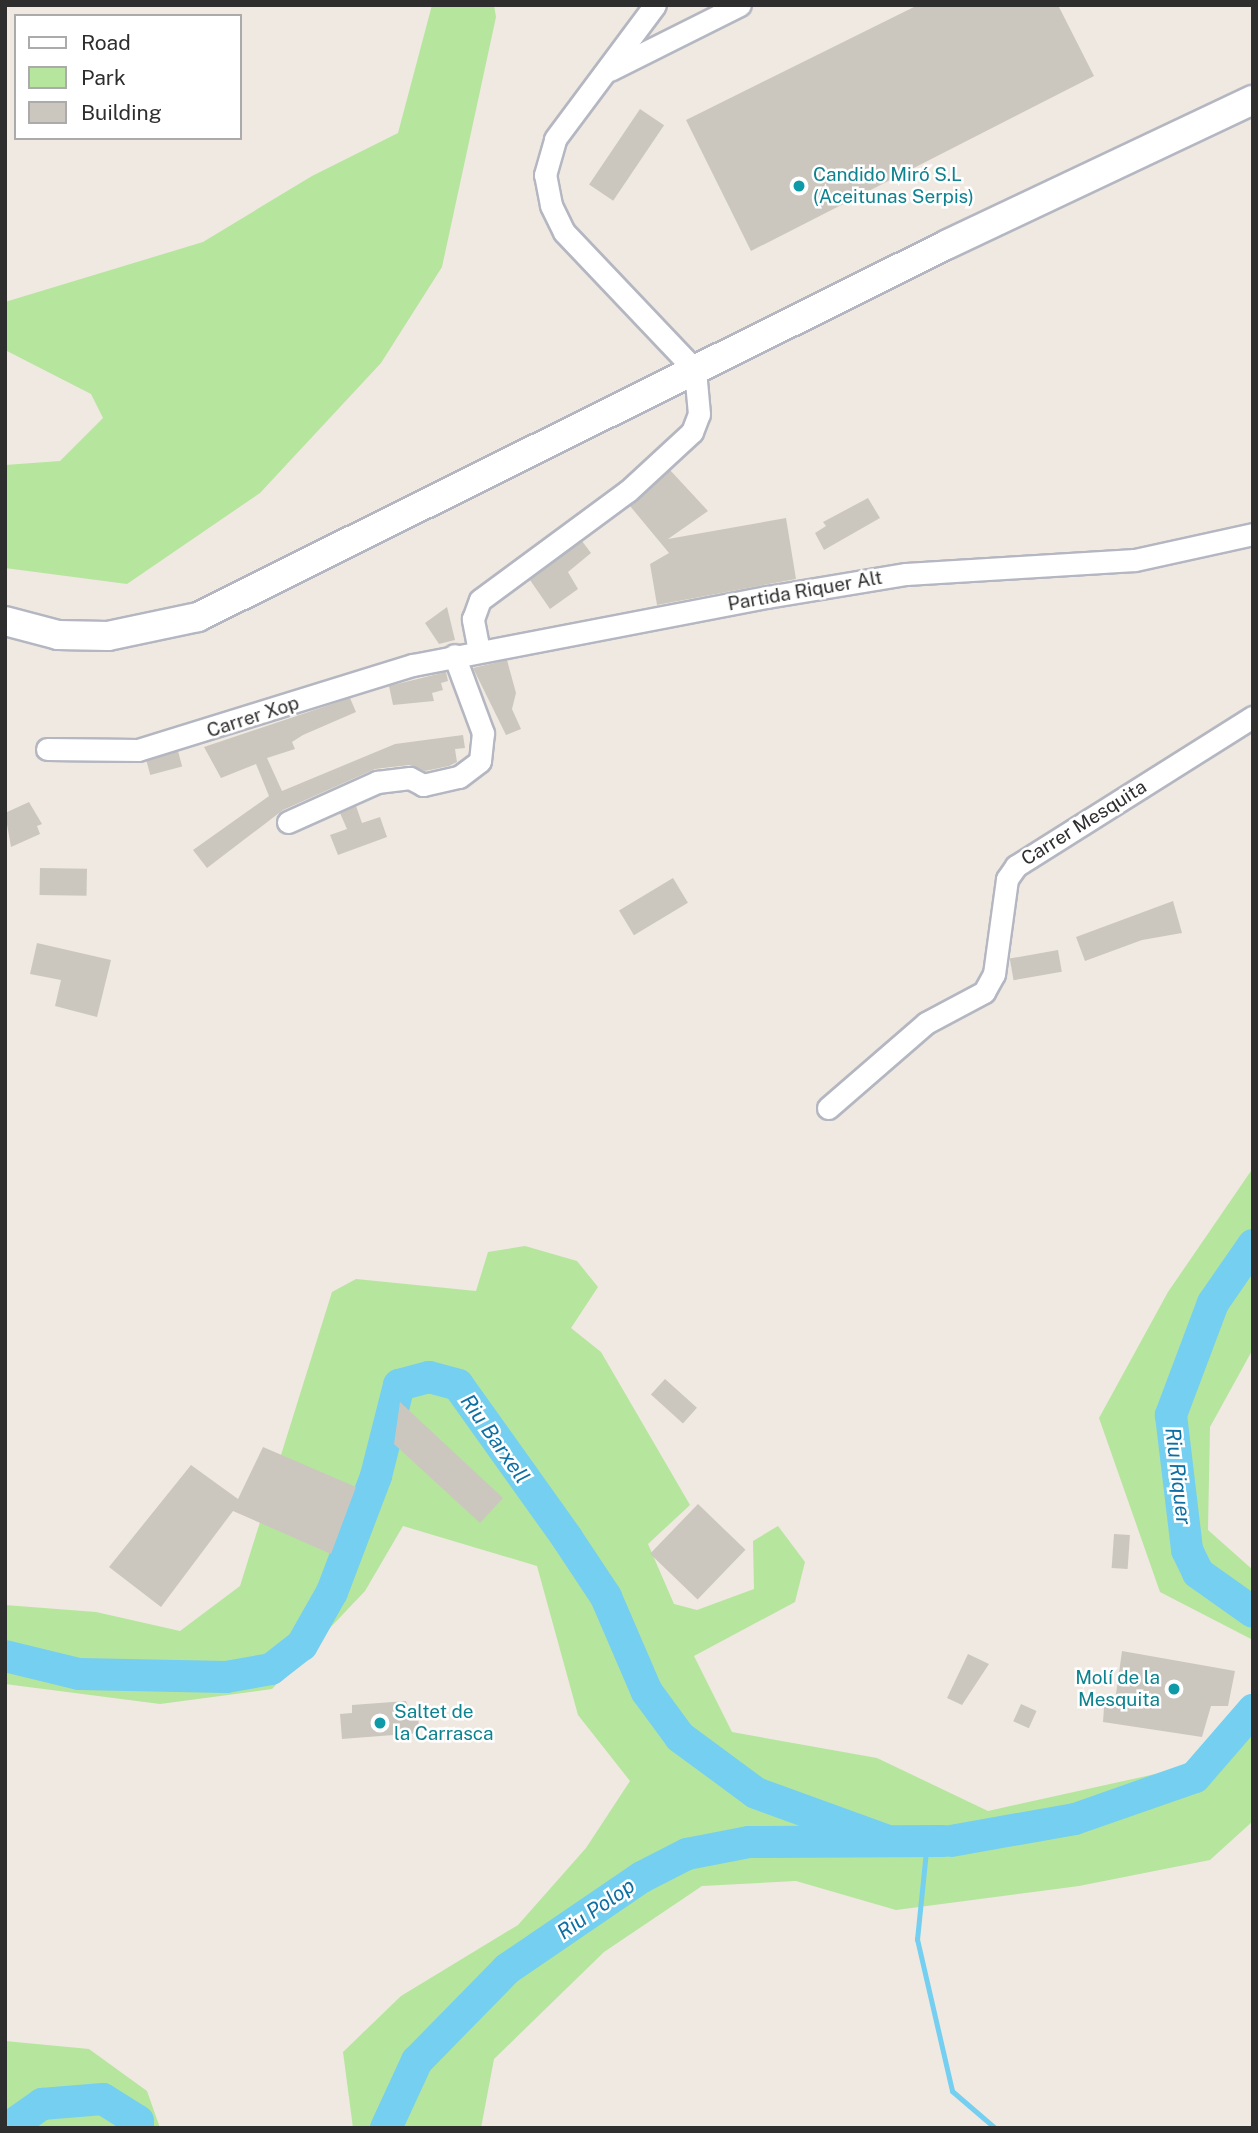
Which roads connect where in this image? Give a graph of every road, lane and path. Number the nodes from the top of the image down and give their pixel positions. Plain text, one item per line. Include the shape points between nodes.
1 (655, 5) edge
2 (740, 5) edge
3 (605, 72) junction
4 (1253, 100) edge
5 (695, 370) junction
6 (1253, 534) edge
7 (5, 621) edge
8 (479, 651) junction
9 (454, 655) junction
10 (1253, 717) edge
11 (47, 749) dead end
12 (288, 822) dead end
13 (828, 1108) dead end

1 - 3 street
2 - 3 street
3 - 5 street via 548,157 551,205 574,244
4 - 5 main road
5 - 7 main road via 198,617 108,636 58,635
5 - 8 street via 701,398 692,432 574,536 480,600 473,619
6 - 8 street, Partida Riquer Alt via 1135,560 906,574
8 - 9 street, Partida Riquer Alt
9 - 11 street, Carrer Xop via 138,750
9 - 12 street via 484,733 480,761 459,778 423,785 410,778 377,782
10 - 13 street, Carrer Mesquita via 1016,866 1007,879 994,974 984,992 926,1023

